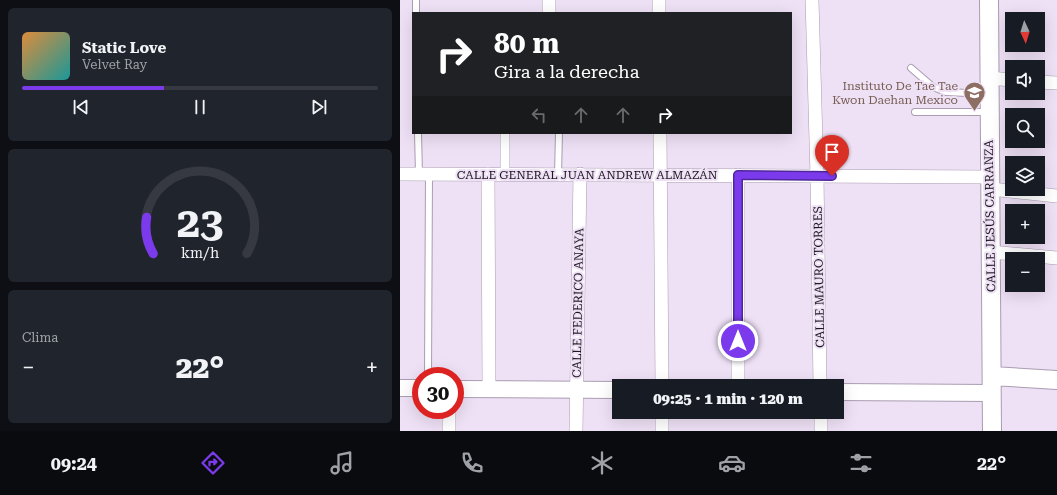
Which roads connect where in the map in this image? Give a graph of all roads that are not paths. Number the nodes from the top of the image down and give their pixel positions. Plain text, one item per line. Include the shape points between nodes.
1 (416, 0) edge
2 (549, 0) edge
3 (659, 0) edge
4 (812, 0) edge
5 (989, 0) edge
6 (416, 12) edge
7 (549, 12) edge
8 (659, 12) edge
9 (911, 68) dead end
10 (1045, 82) edge
11 (1057, 83) edge
12 (1005, 84) edge
13 (989, 94) junction
14 (915, 112) dead end
15 (418, 134) edge
16 (505, 134) edge
17 (559, 134) edge
18 (660, 134) edge
19 (400, 174) edge
20 (424, 174) junction
21 (488, 174) junction
22 (505, 174) junction
23 (558, 174) junction
24 (580, 174) junction
25 (661, 175) junction
26 (738, 175) junction
27 (817, 176) junction
28 (990, 183) junction
29 (1057, 196) edge
30 (991, 252) junction
31 (1057, 258) edge
32 (428, 367) edge
33 (662, 379) edge
34 (738, 379) edge
35 (820, 379) edge
36 (1057, 380) edge
37 (992, 385) junction
38 (400, 388) edge
39 (412, 388) edge
40 (464, 389) edge
41 (489, 389) junction
42 (576, 389) junction
43 (612, 390) edge
44 (844, 392) edge
45 (449, 419) edge
46 (662, 419) edge
47 (821, 419) edge
48 (449, 431) edge
49 (576, 431) edge
50 (662, 431) edge
51 (821, 431) edge
52 (992, 431) edge

1 - 6 lane
2 - 7 street
3 - 8 street
4 - 27 street, CALLE MAURO TORRES
5 - 13 main road, CALLE JESÚS CARRANZA
9 - 13 lane via 933,87 946,92
10 - 11 street
12 - 13 street
13 - 14 lane
13 - 28 main road, CALLE JESÚS CARRANZA
15 - 20 lane
16 - 22 street
17 - 23 lane
18 - 25 street
19 - 20 street, CALLE GENERAL JUAN ANDREW ALMAZÁN
20 - 21 street, CALLE GENERAL JUAN ANDREW ALMAZÁN
20 - 32 lane
21 - 22 street, CALLE GENERAL JUAN ANDREW ALMAZÁN
21 - 41 street
22 - 23 street, CALLE GENERAL JUAN ANDREW ALMAZÁN
23 - 24 street, CALLE GENERAL JUAN ANDREW ALMAZÁN
24 - 25 street, CALLE GENERAL JUAN ANDREW ALMAZÁN
24 - 42 street, CALLE FEDERICO ANAYA
25 - 26 street, CALLE GENERAL JUAN ANDREW ALMAZÁN
25 - 33 street
26 - 27 street, CALLE GENERAL JUAN ANDREW ALMAZÁN
26 - 34 street
27 - 28 street, CALLE GENERAL JUAN ANDREW ALMAZÁN
27 - 35 street, CALLE MAURO TORRES
28 - 29 street, CALLE GENERAL JUAN ANDREW ALMAZÁN
28 - 30 main road, CALLE JESÚS CARRANZA
30 - 31 street
30 - 37 main road, CALLE JESÚS CARRANZA
36 - 37 main road
37 - 44 street
37 - 52 main road, CALLE JESÚS CARRANZA
38 - 39 street
40 - 41 street
41 - 42 street
42 - 43 street
42 - 49 street, CALLE FEDERICO ANAYA
45 - 48 street
46 - 50 street
47 - 51 street

